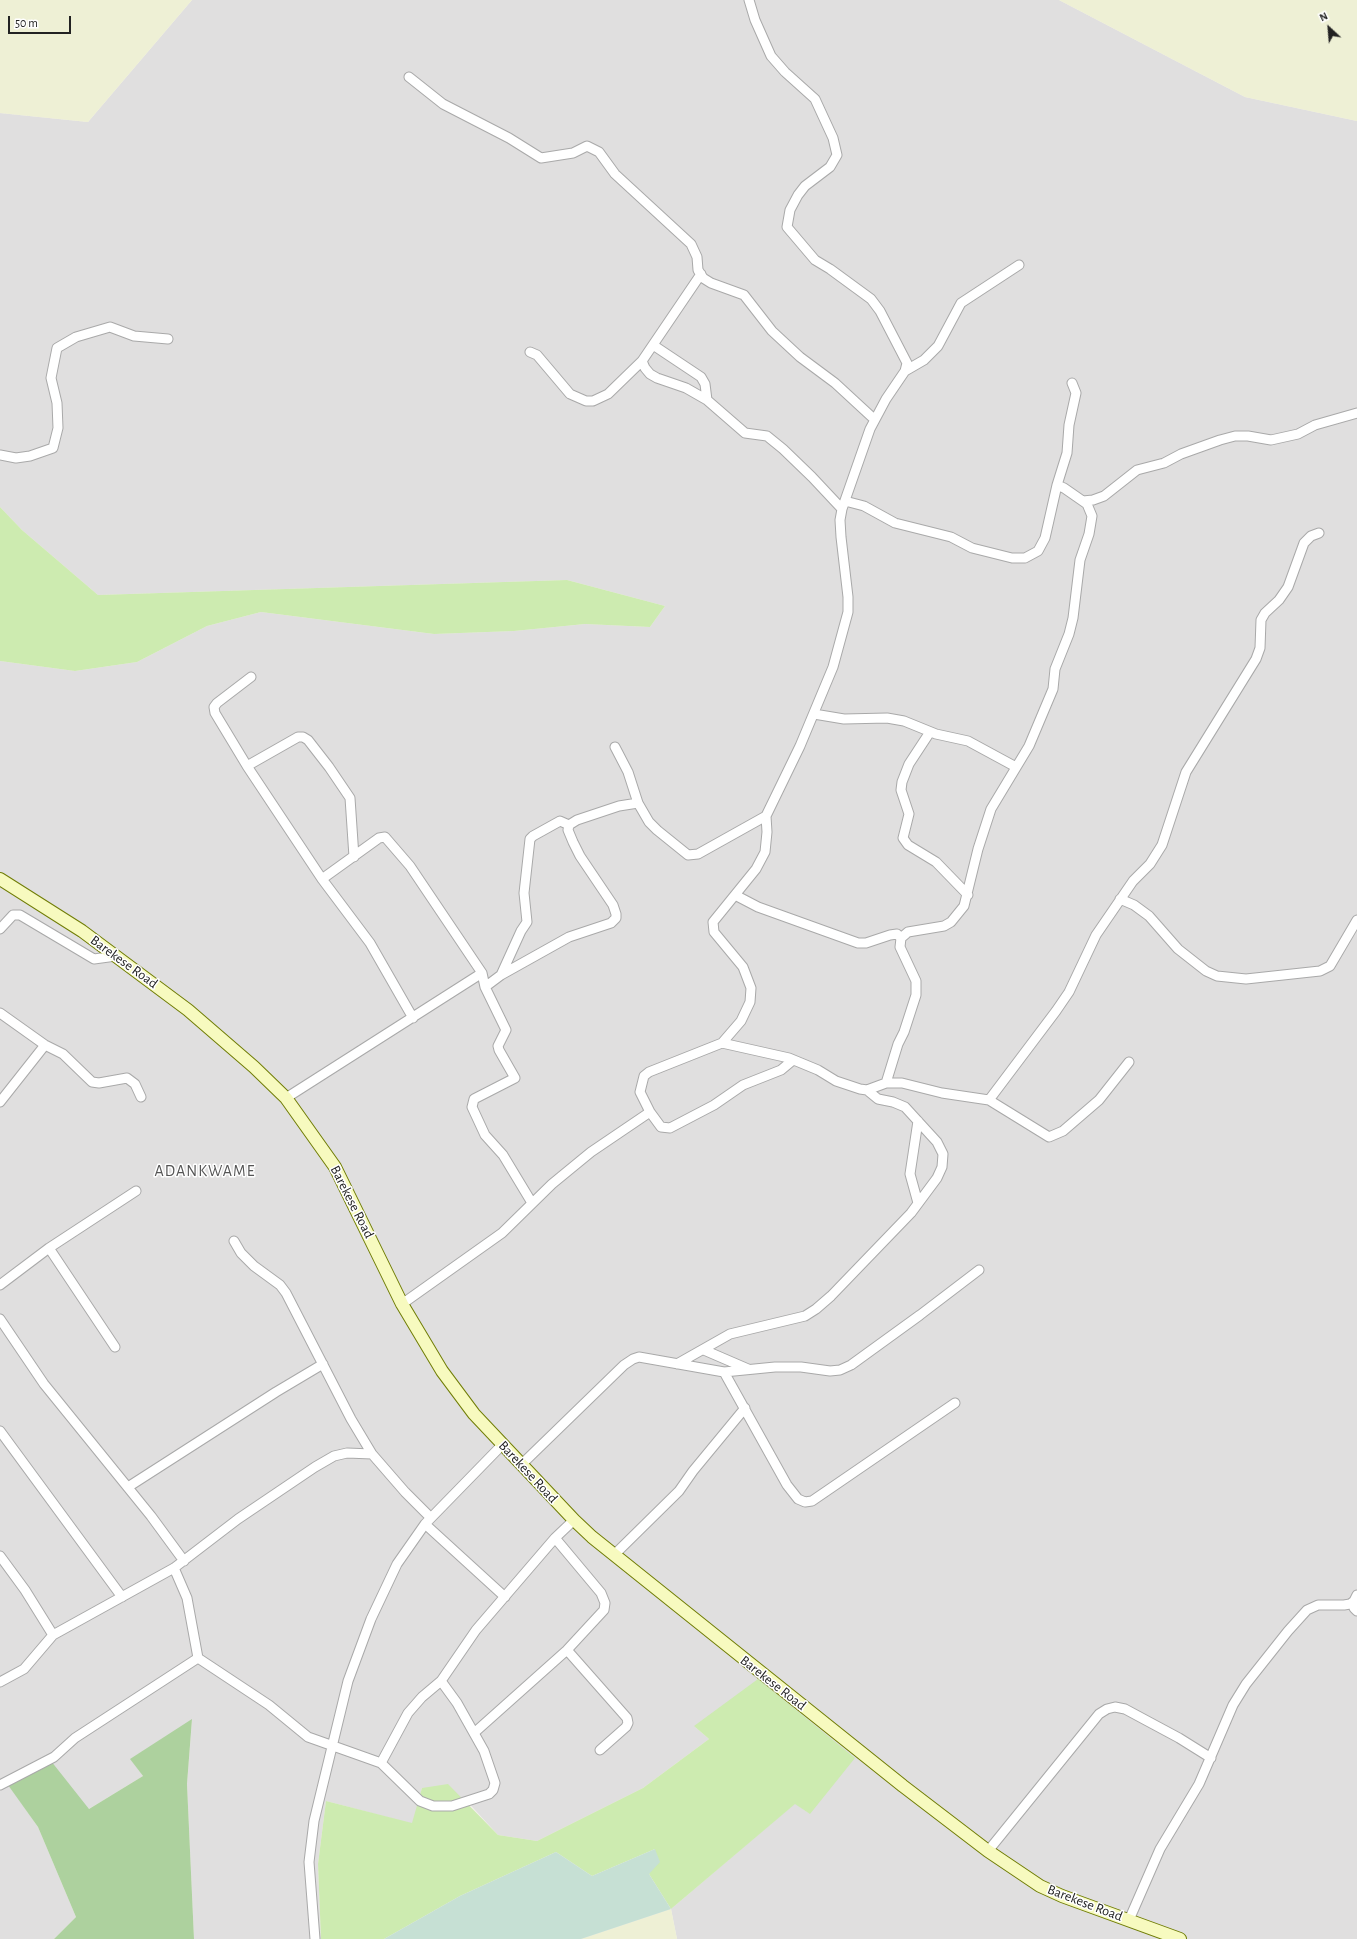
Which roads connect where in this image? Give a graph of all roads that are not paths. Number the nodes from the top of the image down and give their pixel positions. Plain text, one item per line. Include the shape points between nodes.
1 (749, 0) edge
2 (409, 77) dead end
3 (1019, 265) dead end
4 (701, 274) junction
5 (168, 339) dead end
6 (652, 345) junction
7 (530, 352) dead end
8 (642, 361) junction
9 (904, 371) junction
10 (1072, 383) dead end
11 (706, 400) junction
12 (1357, 413) edge
13 (874, 420) junction
14 (0, 455) edge
15 (1057, 485) junction
16 (1083, 501) junction
17 (843, 505) junction
18 (1319, 533) dead end
19 (251, 676) dead end
20 (814, 714) junction
21 (930, 732) junction
22 (615, 747) dead end
23 (247, 766) junction
24 (1016, 767) junction
25 (638, 803) junction
26 (766, 816) junction
27 (569, 825) junction
28 (354, 856) junction
29 (0, 879) edge
30 (322, 879) junction
31 (735, 895) junction
32 (968, 895) junction
33 (1120, 899) junction
34 (1357, 920) edge
35 (0, 929) edge
36 (901, 938) junction
37 (116, 956) junction
38 (482, 974) junction
39 (502, 975) junction
40 (485, 988) junction
41 (0, 1013) edge
42 (413, 1018) junction
43 (722, 1042) junction
44 (44, 1045) junction
45 (793, 1060) junction
46 (1129, 1062) dead end
47 (886, 1083) junction
48 (867, 1090) junction
49 (141, 1096) dead end
50 (286, 1098) junction
51 (989, 1100) junction
52 (0, 1102) edge
53 (650, 1112) junction
54 (918, 1120) junction
55 (136, 1191) dead end
56 (532, 1203) junction
57 (918, 1203) junction
58 (234, 1241) dead end
59 (49, 1248) junction
60 (979, 1270) dead end
61 (0, 1285) edge
62 (402, 1304) junction
63 (0, 1319) edge
64 (115, 1347) dead end
65 (704, 1350) junction
66 (323, 1364) junction
67 (677, 1364) junction
68 (748, 1369) junction
69 (724, 1372) junction
70 (955, 1402) dead end
71 (745, 1408) junction
72 (0, 1431) edge
73 (502, 1445) junction
74 (372, 1454) junction
75 (521, 1465) junction
76 (128, 1487) junction
77 (574, 1520) junction
78 (428, 1521) junction
79 (555, 1538) junction
80 (614, 1555) junction
81 (0, 1556) edge
82 (184, 1561) junction
83 (174, 1568) junction
84 (122, 1597) junction
85 (505, 1597) junction
86 (1356, 1598) edge
87 (1357, 1611) edge
88 (53, 1635) junction
89 (567, 1650) junction
90 (198, 1658) junction
91 (441, 1681) junction
92 (0, 1682) edge
93 (474, 1733) junction
94 (331, 1745) junction
95 (600, 1750) dead end
96 (1211, 1758) junction
97 (380, 1763) junction
98 (0, 1785) edge
99 (988, 1851) junction
100 (1129, 1920) junction
101 (315, 1939) edge
102 (1180, 1939) edge

1 - 9 street via 771,56 815,99 833,138 837,155 830,167 805,186 798,195 790,210 787,227 815,260 861,291 880,311 906,360
2 - 4 street via 443,104 510,138 541,158 573,153 587,146 595,149 615,174 691,244
3 - 9 street via 961,303 938,346 924,360
4 - 6 street
4 - 13 street via 711,283 744,296 772,331 800,357 835,383
5 - 14 street via 134,336 110,327 76,337 57,348 51,378 57,403 58,428 53,448 16,458
6 - 8 street
6 - 11 street via 701,377 705,384
7 - 8 street via 537,355 570,394 586,401 593,401 608,394
8 - 11 street via 650,374 686,388
9 - 13 street
10 - 15 street via 1076,393 1075,404 1069,425 1067,453
11 - 17 street via 745,432 767,436
12 - 16 street via 1298,434 1271,440 1235,436 1220,440 1164,463 1137,470 1104,496
13 - 17 street
15 - 16 street
15 - 17 street via 1045,538 1038,551 1025,558 1012,558 972,548 951,537 895,523 864,506
16 - 24 street via 1091,510 1092,516 1080,560 1073,618 1055,669 1053,688 1029,746
17 - 20 street via 840,520 848,612 835,661
18 - 33 street via 1304,543 1288,587 1261,620 1260,648 1256,658 1186,772 1162,845 1150,864
19 - 23 street via 217,703 214,710
20 - 21 street via 844,719 887,718
20 - 26 street
21 - 24 street via 968,741
21 - 32 street via 909,764 902,782 901,790 909,814 903,838 908,845 936,862
22 - 25 street via 628,772
23 - 28 street via 298,737 308,740 350,798
23 - 30 street
24 - 32 street via 991,809 978,849
25 - 26 street via 657,830 688,856 698,854
25 - 27 street via 619,806
26 - 31 street via 765,852 756,869
27 - 39 street via 560,821 530,839 524,893 527,922
27 - 39 street via 572,842 613,905 616,918 611,923 569,937
28 - 30 street
28 - 38 street via 379,838 385,837 410,866
29 - 37 main road, Barekese Road via 82,931
30 - 42 street via 370,943
31 - 36 street via 758,907 858,943 866,943 890,934 897,934
31 - 43 street via 716,916 712,928 742,968 751,988 751,995 740,1021
32 - 36 street via 964,906 951,922 944,926 908,932
33 - 34 street via 1149,916 1178,949 1206,971 1217,976 1246,979 1320,971 1330,966
33 - 51 street via 1096,935 1069,992
35 - 37 street via 13,915 20,916 94,959
36 - 47 street via 900,947 916,981 916,995
37 - 50 main road, Barekese Road via 188,1010
38 - 40 street
38 - 42 street
39 - 40 street
40 - 56 street via 506,1030 498,1046 515,1078 474,1099 472,1107 485,1135 503,1155
41 - 44 street
42 - 50 street
43 - 45 street
43 - 53 street via 644,1076 640,1092
44 - 49 street via 63,1054 92,1082 127,1078 135,1084
44 - 52 street
45 - 48 street via 836,1081
45 - 53 street via 781,1070 743,1085 714,1105 670,1128 661,1127
46 - 51 street via 1099,1100 1049,1137
47 - 48 street
47 - 51 street via 902,1083 942,1093
48 - 54 street via 878,1099 905,1107
50 - 62 main road, Barekese Road via 335,1166
53 - 56 street via 591,1152
54 - 57 street via 910,1174
54 - 57 street via 937,1142 943,1154 942,1167
55 - 59 street
56 - 62 street via 502,1233
57 - 65 street via 831,1296 806,1316 730,1334
58 - 66 street via 241,1253 254,1266 280,1285
59 - 61 street
59 - 64 street
60 - 68 street via 852,1365 830,1371 801,1367
62 - 73 main road, Barekese Road via 442,1371 474,1414
63 - 76 street via 44,1384
65 - 67 street
65 - 68 street
66 - 74 street
66 - 76 street
67 - 69 street
67 - 75 street via 639,1357 633,1359
68 - 69 street
69 - 71 street
70 - 71 street via 812,1501 805,1502 798,1499 787,1485
71 - 80 street via 693,1471 680,1491
72 - 84 street
73 - 75 main road, Barekese Road
73 - 78 street
74 - 78 street
74 - 82 street via 347,1453 334,1456 238,1518
75 - 77 main road, Barekese Road
76 - 82 street
77 - 79 street
77 - 80 main road, Barekese Road
78 - 85 street
78 - 94 street via 398,1564 371,1619 348,1681
79 - 85 street
79 - 89 street via 601,1593 605,1603 604,1610 597,1619
80 - 99 main road, Barekese Road
81 - 88 street
82 - 83 street
83 - 84 street
83 - 90 street via 187,1598
84 - 88 street
85 - 91 street via 476,1630
86 - 87 street via 1354,1608
86 - 96 street via 1344,1605 1314,1606 1299,1618 1246,1684 1233,1705
88 - 92 street via 24,1668
89 - 93 street
89 - 95 street via 627,1718 626,1727
90 - 94 street via 269,1705 308,1737
90 - 98 street via 75,1738 54,1757
91 - 93 street
91 - 97 street via 408,1713
93 - 97 street via 496,1783 489,1794 467,1802 452,1806 433,1806 420,1801
94 - 97 street
94 - 101 street via 314,1821 309,1862
96 - 99 street via 1180,1738 1125,1709 1107,1709 1099,1714
96 - 100 street via 1199,1784 1160,1849
99 - 100 main road, Barekese Road via 1040,1886
100 - 102 main road, Barekese Road

